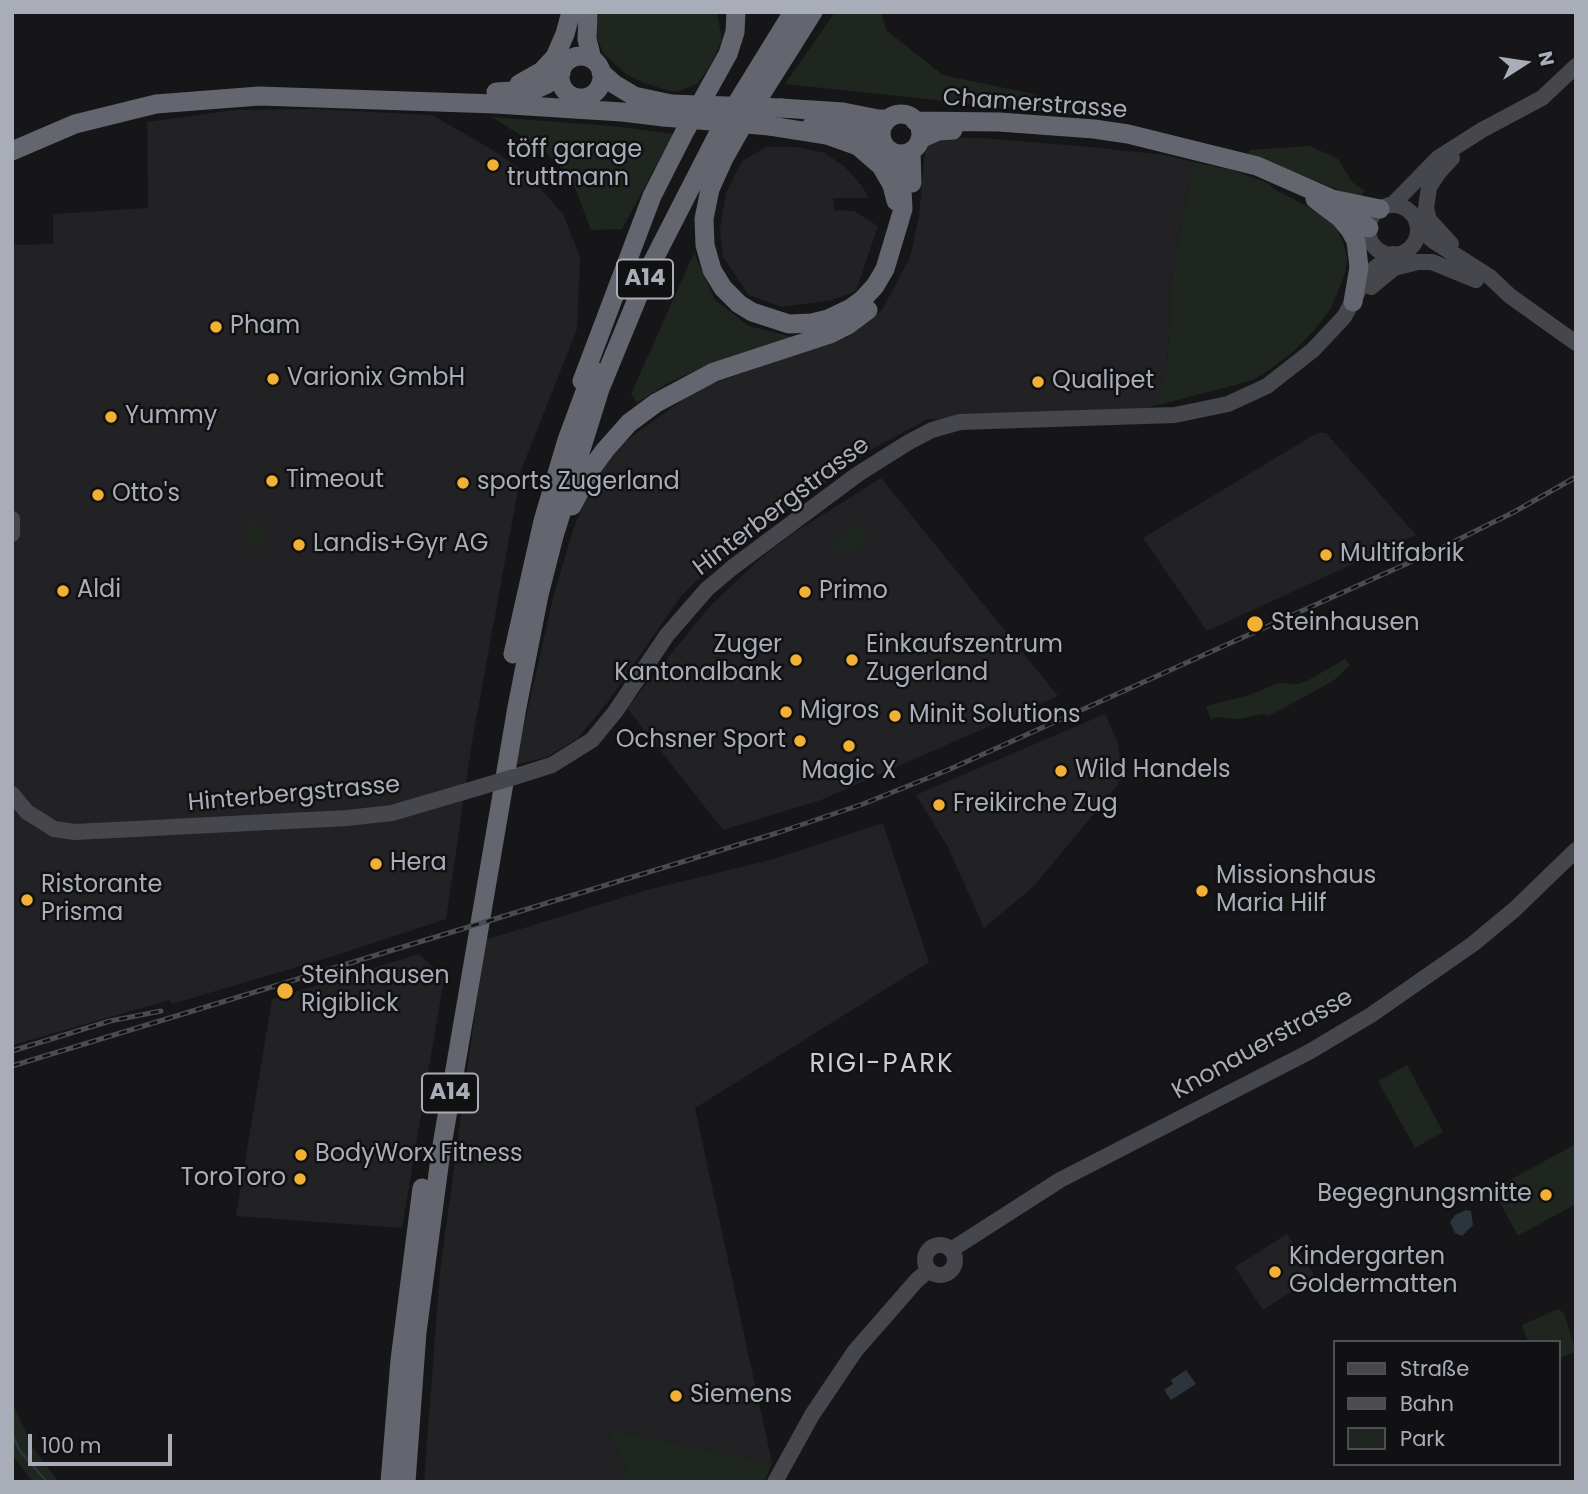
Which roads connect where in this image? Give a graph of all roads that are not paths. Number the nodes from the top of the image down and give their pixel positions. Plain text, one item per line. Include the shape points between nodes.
1 (571, 12) edge
2 (578, 12) edge
3 (588, 12) edge
4 (736, 12) edge
5 (777, 12) edge
6 (793, 12) edge
7 (813, 12) edge
8 (582, 66) junction
9 (1576, 66) edge
10 (578, 95) junction
11 (489, 98) junction
12 (667, 111) junction
13 (775, 118) junction
14 (888, 118) junction
15 (1472, 135) junction
16 (12, 136) edge
17 (904, 142) junction
18 (12, 151) edge
19 (1450, 152) junction
20 (1288, 181) junction
21 (1332, 198) junction
22 (1386, 207) junction
23 (1410, 212) junction
24 (1418, 228) junction
25 (896, 235) junction
26 (1370, 235) junction
27 (1397, 254) junction
28 (1366, 279) junction
29 (1483, 279) junction
30 (1353, 302) junction
31 (1576, 343) edge
32 (556, 477) junction
33 (12, 519) edge
34 (12, 534) edge
35 (546, 569) junction
36 (12, 793) edge
37 (1576, 850) edge
38 (390, 1482) edge
39 (407, 1482) edge
40 (775, 1482) edge

1 - 11 highway via 561,44 546,67
2 - 8 highway via 577,47
3 - 8 highway
4 - 32 highway via 728,54 667,164 624,267 575,404
5 - 32 highway, A14 via 705,129 650,236 599,355
6 - 35 highway, A14 via 712,144 637,296 591,416
7 - 25 highway via 712,183 704,219 709,262 723,288 744,308 773,321 812,323 844,312 869,293 885,269
8 - 10 highway via 561,83
8 - 10 highway via 600,86
8 - 11 highway via 534,90
8 - 12 highway
9 - 15 street via 1542,98
10 - 11 highway
10 - 12 highway
11 - 12 highway via 584,109
11 - 16 highway via 301,85 193,87 103,103
11 - 18 highway via 303,96 156,104 100,117
12 - 13 highway, bridge
13 - 14 highway, Chamerstrasse via 835,111
13 - 17 highway via 842,124
13 - 25 highway via 858,146 873,157 895,193
14 - 17 highway, Chamerstrasse via 901,115
14 - 17 highway via 880,138
15 - 19 street
15 - 29 street via 1434,179 1426,208 1429,220
17 - 20 highway, Chamerstrasse via 977,121 1094,129 1257,166
17 - 25 highway via 902,209
17 - 35 highway via 913,201 905,250 876,303 840,329 702,377 638,416 591,469
19 - 22 street
19 - 23 street via 1421,184
20 - 21 highway, Chamerstrasse
20 - 30 highway via 1326,205 1350,230 1359,267
21 - 22 highway, Chamerstrasse
21 - 26 highway, Chamerstrasse
22 - 23 street via 1402,206
22 - 26 street via 1372,217
23 - 24 street
24 - 27 street via 1414,243
24 - 29 street
26 - 27 street via 1381,251
26 - 28 street, Hinterbergstrasse
27 - 28 street, Hinterbergstrasse
27 - 29 street via 1432,253
28 - 30 street, Hinterbergstrasse
29 - 30 street via 1432,262 1403,264
29 - 31 street
30 - 36 street, Hinterbergstrasse, bridge via 1313,350 1267,386 1228,404 1175,415 960,422 909,442 858,474 707,589 667,635 592,740 552,765 392,813 347,818 75,832 54,829 27,812
32 - 38 highway, A14 via 509,675 434,1106 403,1327
33 - 34 street
35 - 39 highway, A14 via 517,706 443,1138 419,1310
37 - 40 street, Knonauerstrasse via 1473,944 1371,1015 1309,1052 1060,1180 951,1250 942,1245 929,1250 925,1259 929,1270 855,1351

